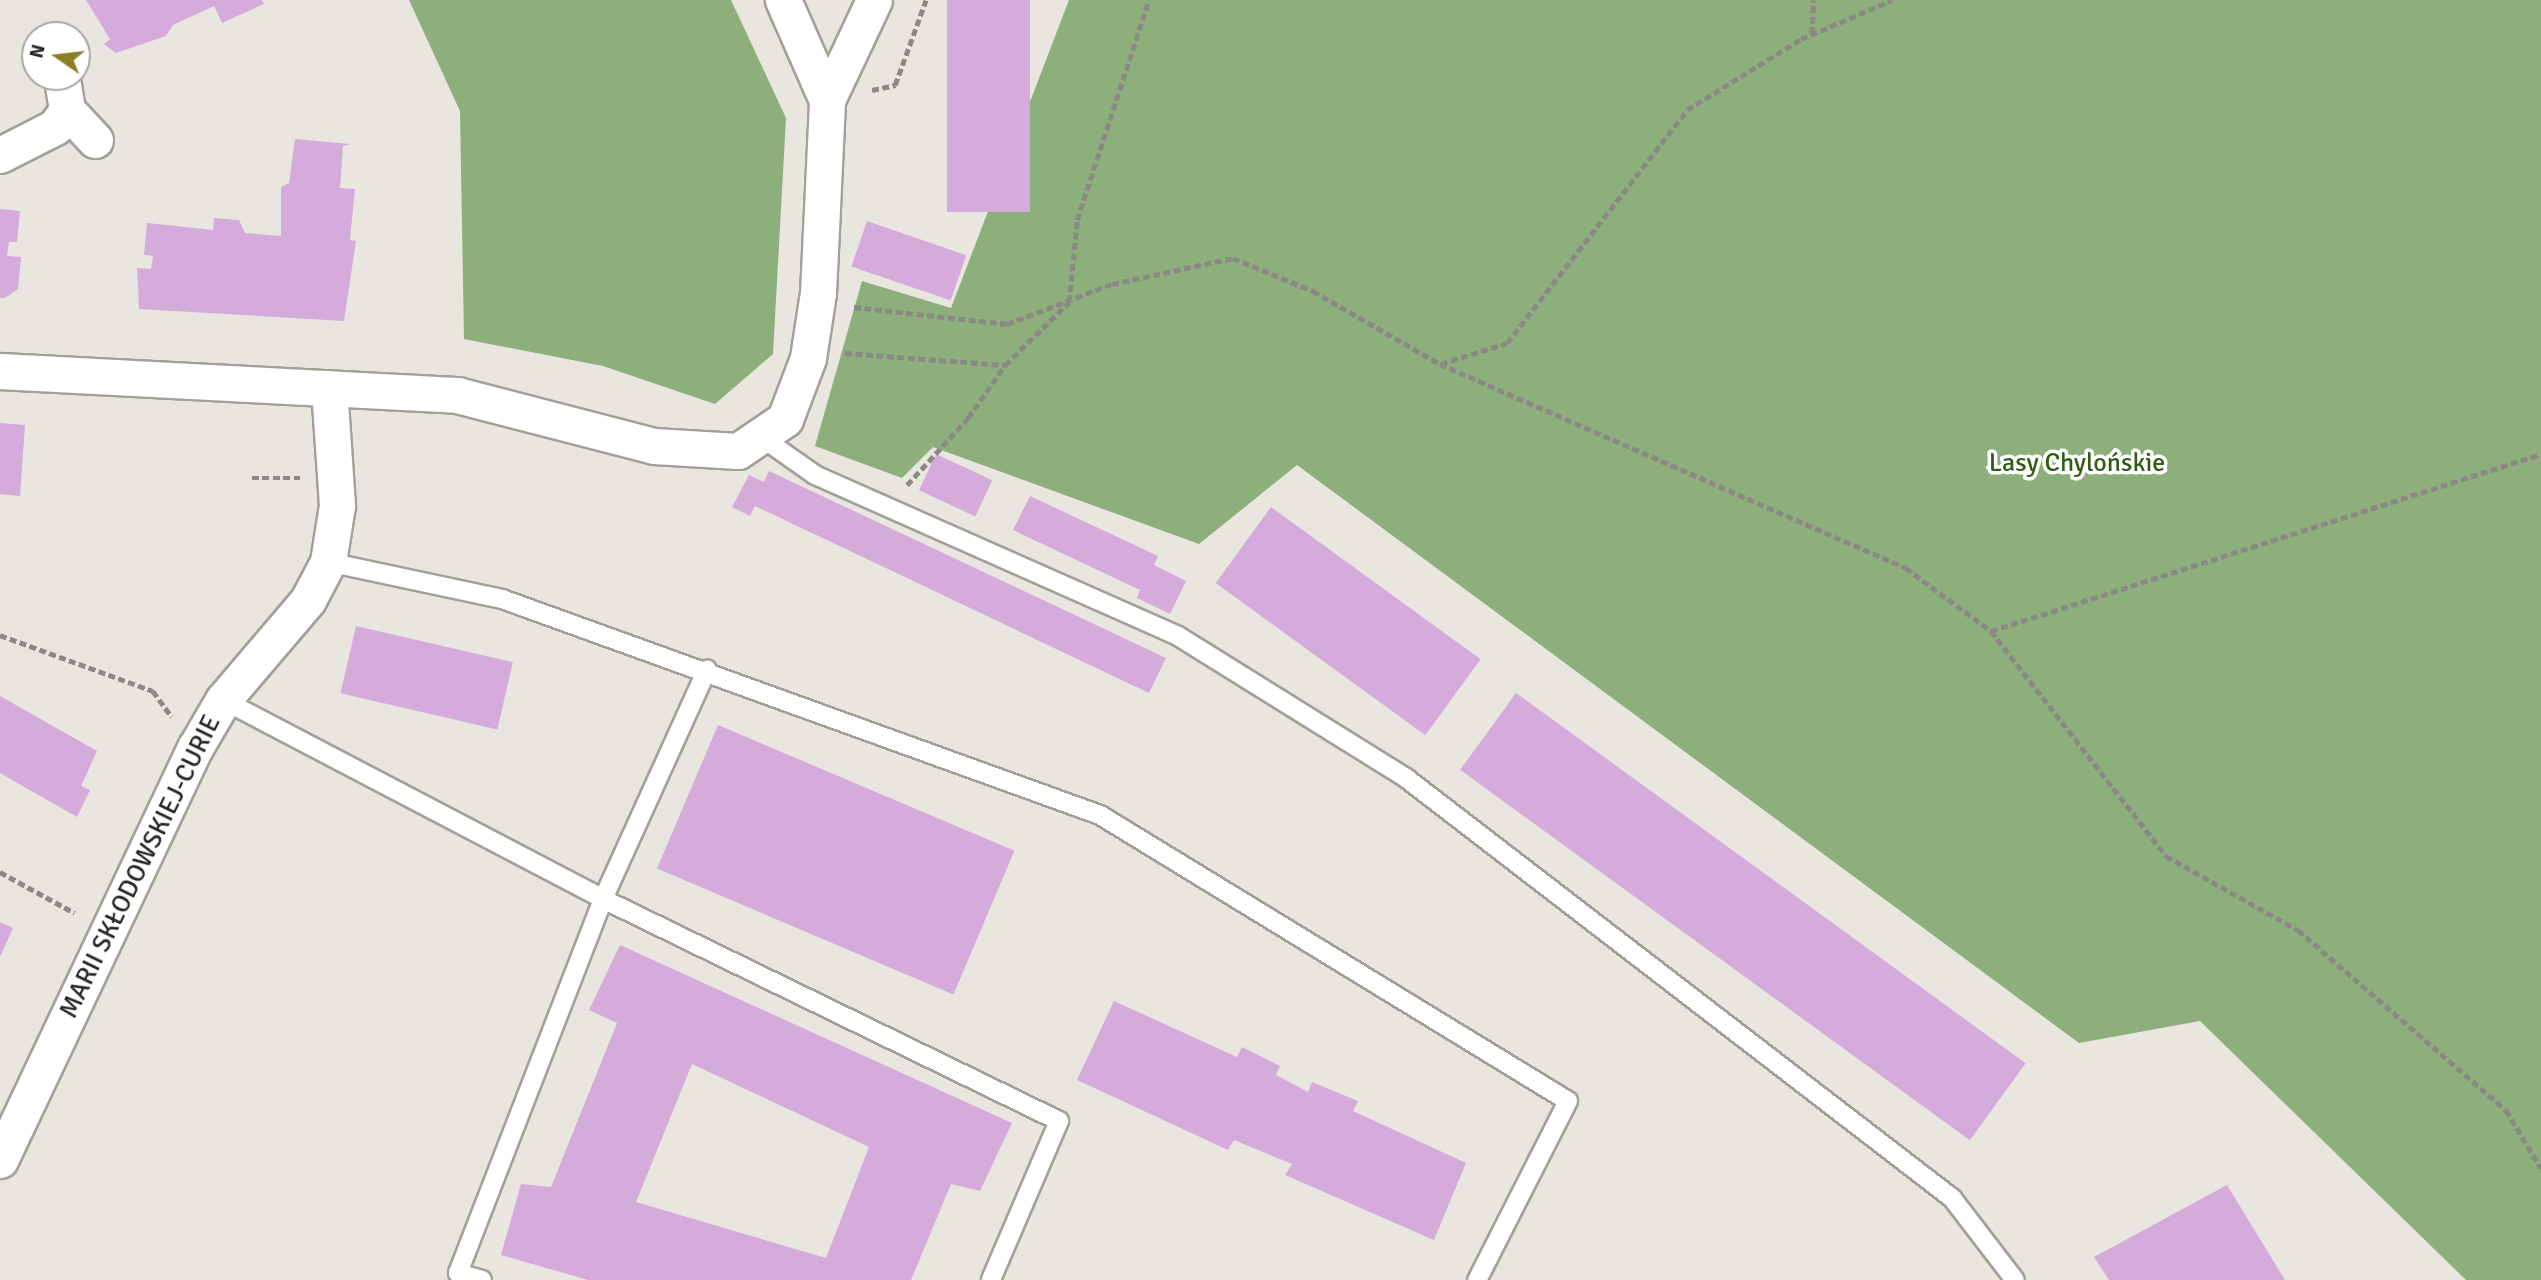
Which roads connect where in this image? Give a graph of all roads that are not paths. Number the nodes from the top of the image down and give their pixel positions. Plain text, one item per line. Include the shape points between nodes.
1 (783, 0) edge
2 (874, 0) edge
3 (65, 94) edge
4 (827, 100) junction
5 (95, 140) dead end
6 (0, 155) edge
7 (0, 371) edge
8 (329, 388) junction
9 (764, 439) junction
10 (328, 562) junction
11 (706, 670) junction
12 (223, 700) junction
13 (603, 899) junction
14 (0, 1160) edge
15 (482, 1280) edge
16 (991, 1280) edge
17 (1476, 1280) edge
18 (2015, 1280) edge

1 - 4 street
2 - 4 street
3 - 5 street
3 - 6 street via 41,138
4 - 9 street via 818,293 808,358 785,419
7 - 8 street
8 - 9 street via 498,401 698,452 738,451
8 - 10 street, MARII SKŁODOWSKIEJ-CURIE via 337,505
9 - 18 lane via 815,475 1178,636 1406,778 1952,1198
10 - 11 lane via 502,599
10 - 12 street, MARII SKŁODOWSKIEJ-CURIE via 284,632
11 - 13 lane
11 - 17 lane via 1100,815 1567,1101
12 - 13 lane
12 - 14 street, MARII SKŁODOWSKIEJ-CURIE
13 - 15 lane via 458,1273
13 - 16 lane via 1059,1121

